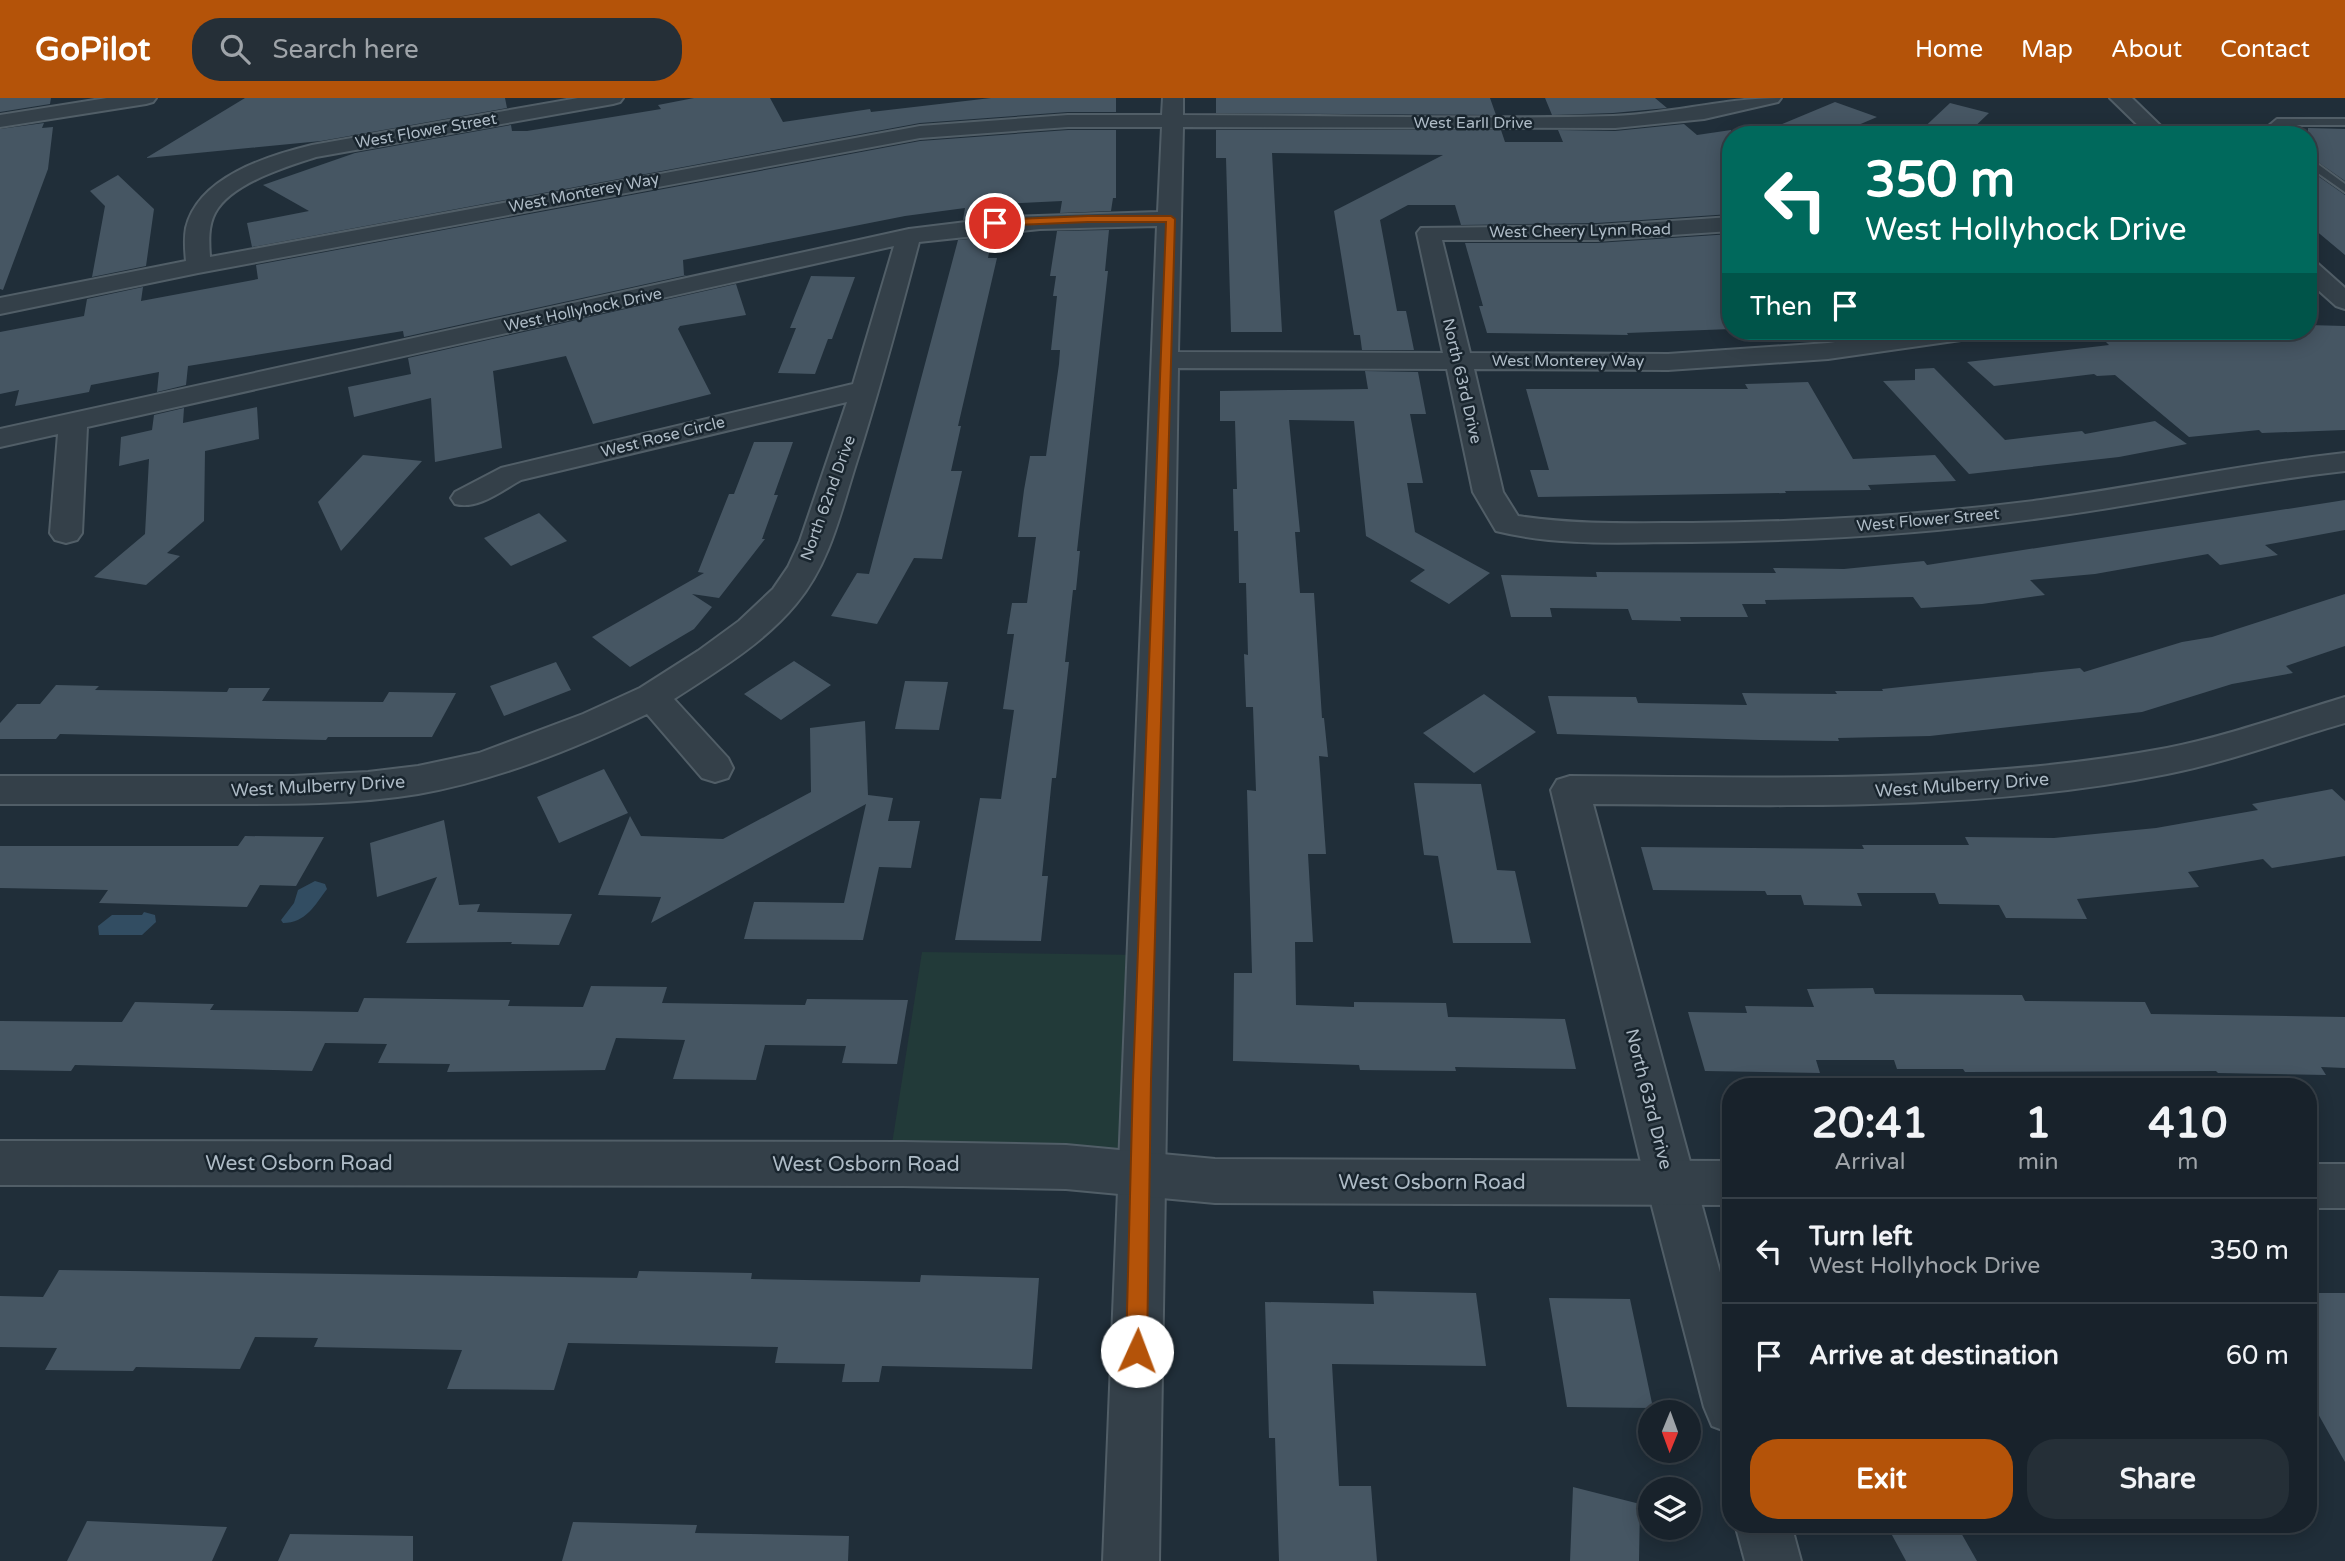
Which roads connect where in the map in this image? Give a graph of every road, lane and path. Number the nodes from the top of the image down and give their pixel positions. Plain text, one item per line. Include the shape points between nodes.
1 (146, 98) edge
2 (613, 98) edge
3 (1517, 98) edge
4 (1772, 98) edge
5 (2120, 98) edge
6 (1173, 110) edge
7 (0, 121) edge
8 (2345, 122) edge
9 (1526, 123) junction
10 (2150, 126) edge
11 (2273, 126) edge
12 (2317, 167) edge
13 (212, 172) dead end
14 (243, 177) junction
15 (2345, 189) edge
16 (1171, 219) junction
17 (1722, 225) edge
18 (1429, 233) joint
19 (909, 236) junction
20 (198, 266) junction
21 (2317, 276) edge
22 (2345, 301) edge
23 (0, 306) edge
24 (1900, 340) edge
25 (1165, 360) junction
26 (1457, 361) junction
27 (866, 390) junction
28 (73, 422) junction
29 (0, 438) edge
30 (2345, 462) edge
31 (466, 498) dead end
32 (1507, 524) joint
33 (66, 533) dead end
34 (652, 697) junction
35 (2345, 710) edge
36 (715, 768) dead end
37 (0, 790) edge
38 (1570, 790) joint
39 (0, 1163) edge
40 (1141, 1173) junction
41 (1670, 1183) junction
42 (1722, 1183) edge
43 (2317, 1186) edge
44 (2345, 1186) edge
45 (1722, 1374) edge
46 (1765, 1533) edge
47 (1131, 1561) edge
48 (1773, 1561) edge

1 - 7 street
2 - 14 street, West Flower Street via 312,150
3 - 9 street
4 - 9 street, West Earll Drive via 1650,121
5 - 10 street
6 - 9 street, West Earll Drive
6 - 16 street
6 - 20 street, West Monterey Way via 920,132
8 - 11 lane via 2277,122
12 - 15 lane
13 - 14 street
14 - 20 street, West Flower Street via 210,202 198,226
16 - 19 street, West Hollyhock Drive via 1032,221
16 - 25 street
17 - 18 street, West Cheery Lynn Road via 1597,233
18 - 26 street, North 63rd Drive
19 - 27 street, North 62nd Drive
19 - 28 street, West Hollyhock Drive
20 - 23 street, West Monterey Way
21 - 22 street
24 - 26 street, West Monterey Way via 1780,356 1668,362
25 - 26 street, West Monterey Way
25 - 40 street
26 - 32 street, North 63rd Drive via 1488,492
27 - 31 street, West Rose Circle via 511,474
27 - 34 street, North 62nd Drive via 820,529 796,582 734,642
28 - 29 street, West Hollyhock Drive
28 - 33 street
30 - 32 street, West Flower Street via 2041,509 1854,527 1565,533
34 - 36 street
34 - 37 street, West Mulberry Drive via 566,737 419,780 285,790
35 - 38 street, West Mulberry Drive via 2169,761 2036,782 1872,791
38 - 41 street, North 63rd Drive
39 - 40 street, West Osborn Road via 903,1164
40 - 41 street, West Osborn Road via 1215,1181
40 - 47 street
41 - 42 street, West Osborn Road
41 - 45 street, North 63rd Drive
43 - 44 street
46 - 48 street

